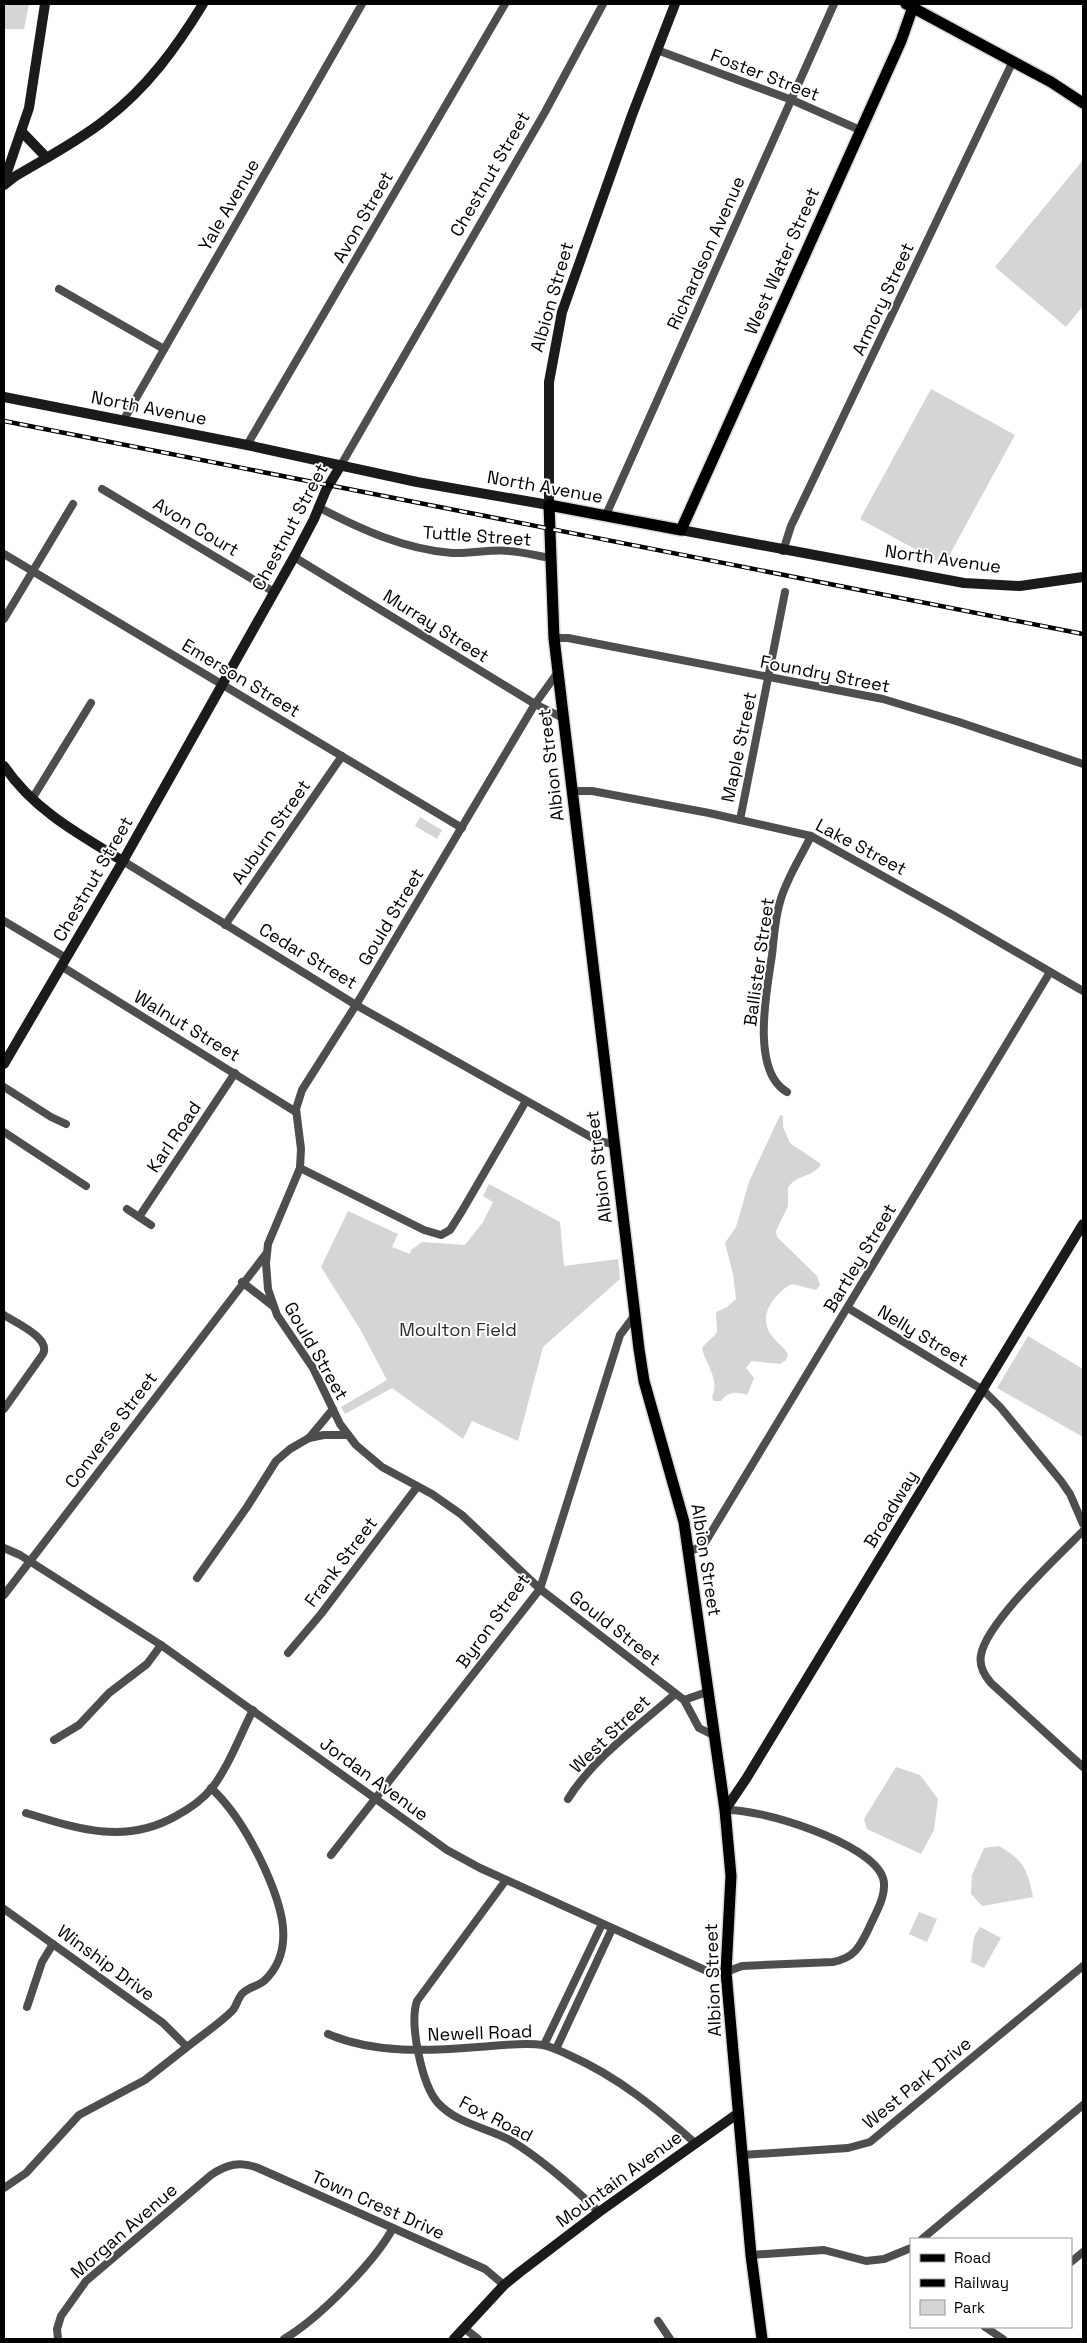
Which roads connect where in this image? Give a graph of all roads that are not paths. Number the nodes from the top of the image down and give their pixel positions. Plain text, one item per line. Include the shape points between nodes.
1 (45, 4) edge
2 (203, 4) edge
3 (362, 4) edge
4 (505, 4) edge
5 (603, 4) edge
6 (674, 4) edge
7 (834, 4) edge
8 (911, 5) edge
9 (657, 50) junction
10 (1013, 62) junction
11 (792, 100) junction
12 (1083, 103) edge
13 (860, 130) junction
14 (22, 132) junction
15 (46, 157) junction
16 (4, 182) edge
17 (4, 186) edge
18 (59, 288) dead end
19 (164, 349) junction
20 (4, 397) edge
21 (123, 421) junction
22 (247, 445) junction
23 (341, 465) junction
24 (102, 489) dead end
25 (73, 504) dead end
26 (549, 505) junction
27 (318, 507) junction
28 (606, 515) junction
29 (681, 530) junction
30 (783, 551) junction
31 (4, 554) edge
32 (294, 557) junction
33 (551, 558) junction
34 (33, 571) junction
35 (1083, 577) edge
36 (274, 592) junction
37 (785, 592) dead end
38 (4, 619) edge
39 (554, 638) junction
40 (558, 672) junction
41 (769, 678) junction
42 (222, 684) junction
43 (91, 703) dead end
44 (535, 704) junction
45 (563, 718) junction
46 (342, 756) junction
47 (1083, 764) edge
48 (4, 766) edge
49 (9, 780) edge
50 (572, 791) junction
51 (32, 799) junction
52 (740, 820) junction
53 (462, 828) junction
54 (811, 836) junction
55 (123, 861) junction
56 (4, 921) edge
57 (225, 925) junction
58 (63, 962) junction
59 (1050, 972) junction
60 (1083, 992) edge
61 (356, 1005) junction
62 (4, 1064) edge
63 (235, 1073) junction
64 (4, 1087) edge
65 (787, 1092) dead end
66 (526, 1100) junction
67 (296, 1112) junction
68 (66, 1124) dead end
69 (4, 1132) edge
70 (614, 1144) junction
71 (300, 1168) junction
72 (86, 1186) dead end
73 (127, 1209) dead end
74 (139, 1217) junction
75 (1083, 1224) edge
76 (151, 1225) dead end
77 (266, 1253) junction
78 (242, 1282) junction
79 (273, 1306) junction
80 (848, 1308) junction
81 (4, 1314) edge
82 (634, 1315) junction
83 (983, 1390) junction
84 (4, 1409) edge
85 (333, 1409) junction
86 (348, 1436) junction
87 (309, 1438) junction
88 (417, 1487) junction
89 (1083, 1524) edge
90 (1083, 1531) edge
91 (4, 1548) edge
92 (688, 1552) junction
93 (29, 1561) junction
94 (197, 1578) dead end
95 (540, 1589) junction
96 (4, 1595) edge
97 (161, 1646) junction
98 (288, 1653) dead end
99 (707, 1692) junction
100 (676, 1694) junction
101 (684, 1700) junction
102 (253, 1710) junction
103 (713, 1735) junction
104 (54, 1740) dead end
105 (1083, 1767) edge
106 (212, 1788) junction
107 (376, 1799) junction
108 (568, 1799) dead end
109 (724, 1810) junction
110 (26, 1813) dead end
111 (331, 1855) dead end
112 (506, 1880) junction
113 (4, 1910) edge
114 (602, 1924) junction
115 (612, 1929) junction
116 (53, 1944) junction
117 (1083, 1966) edge
118 (726, 1972) junction
119 (27, 2007) dead end
120 (328, 2034) dead end
121 (544, 2045) junction
122 (187, 2046) junction
123 (556, 2049) junction
124 (419, 2050) junction
125 (1083, 2105) edge
126 (738, 2114) junction
127 (695, 2143) junction
128 (742, 2155) junction
129 (234, 2164) joint
130 (4, 2188) edge
131 (600, 2212) junction
132 (393, 2228) junction
133 (923, 2238) edge
134 (909, 2249) edge
135 (1083, 2252) edge
136 (751, 2255) junction
137 (1072, 2261) edge
138 (504, 2285) junction
139 (658, 2321) dead end
140 (464, 2328) junction
141 (990, 2328) edge
142 (58, 2339) edge
143 (284, 2339) edge
144 (454, 2339) edge
145 (478, 2339) edge
146 (670, 2339) edge
147 (762, 2339) edge
148 (1003, 2339) edge

1 - 14 street via 29,108
2 - 15 street via 166,61 138,91 97,126
3 - 19 street, Yale Avenue
4 - 22 street, Avon Street
5 - 23 street, Chestnut Street via 550,104
6 - 9 street, Albion Street
7 - 11 street, Richardson Avenue
8 - 10 main road
8 - 13 main road, West Water Street via 901,41
9 - 11 street, Foster Street
9 - 26 street, Albion Street via 583,248 558,328 549,382
10 - 12 main road
10 - 30 street, Armory Street via 791,526
11 - 13 street, Foster Street
11 - 28 street, Richardson Avenue
13 - 29 main road, West Water Street
14 - 15 street
14 - 16 street
15 - 17 street
18 - 19 street
19 - 21 street, Yale Avenue
20 - 21 street, North Avenue
21 - 22 street, North Avenue
22 - 23 street, North Avenue
23 - 26 street, North Avenue
23 - 27 street, Chestnut Street
24 - 36 street, Avon Court
25 - 34 street
26 - 28 main road, North Avenue
26 - 33 main road, Albion Street
27 - 32 street, Chestnut Street
27 - 33 street, Tuttle Street via 404,544 451,553 509,551
28 - 29 main road, North Avenue
29 - 30 street, North Avenue
30 - 35 street, North Avenue via 970,584 1020,586
31 - 34 street, Emerson Street
32 - 36 street, Chestnut Street
32 - 44 street, Murray Street
33 - 39 main road, Albion Street
34 - 38 street
34 - 42 street, Emerson Street
36 - 42 street, Chestnut Street
37 - 41 street, Maple Street
39 - 40 main road, Albion Street
39 - 41 street, Foundry Street via 568,638
40 - 44 street, Gould Street
40 - 45 main road, Albion Street
41 - 47 street, Foundry Street via 910,706
41 - 52 street, Maple Street
42 - 46 street, Emerson Street
42 - 55 street, Chestnut Street
43 - 51 street
44 - 45 street, Murray Street
44 - 53 street, Gould Street
45 - 50 main road, Albion Street
46 - 53 street, Emerson Street
46 - 57 street, Auburn Street
48 - 49 street, Cedar Street
49 - 51 street, Cedar Street
50 - 52 street, Lake Street via 592,791
50 - 70 main road, Albion Street
51 - 55 street, Cedar Street via 64,825
52 - 54 street, Lake Street
53 - 61 street, Gould Street
54 - 59 street, Lake Street
54 - 65 street, Ballister Street via 779,903 764,1011 763,1034 768,1065 772,1077
55 - 57 street, Cedar Street
55 - 58 street, Chestnut Street
56 - 58 street, Walnut Street
57 - 61 street, Cedar Street
58 - 62 street, Chestnut Street
58 - 63 street, Walnut Street
59 - 60 street, Lake Street
59 - 80 street, Bartley Street
61 - 66 street, Cedar Street
61 - 67 street, Gould Street via 308,1079
63 - 67 street, Walnut Street
63 - 74 street, Karl Road
64 - 68 street
66 - 70 street, Cedar Street via 598,1141
66 - 71 street via 450,1230 440,1235
67 - 71 street, Gould Street
69 - 72 street
70 - 82 main road, Albion Street
71 - 77 street, Gould Street
73 - 74 street
74 - 76 street
75 - 83 street, Broadway
77 - 78 street, Converse Street
77 - 79 street, Gould Street via 266,1279
78 - 79 street
78 - 93 street, Converse Street
79 - 85 street, Gould Street via 316,1373
80 - 83 street, Nelly Street
80 - 92 street, Bartley Street via 706,1541
81 - 84 street via 42,1340 45,1348
82 - 92 main road, Albion Street via 644,1381 678,1497
82 - 95 street, Byron Street via 619,1336
83 - 89 street, Nelly Street via 1061,1480
83 - 109 street, Broadway
85 - 86 street, Gould Street
85 - 87 street
86 - 87 street
86 - 88 street, Gould Street via 373,1461
87 - 94 street via 276,1461
88 - 95 street, Gould Street via 462,1515
88 - 98 street, Frank Street
90 - 105 street via 1003,1617 985,1642 980,1657 984,1675 991,1683
91 - 93 street, Jordan Avenue
92 - 99 main road, Albion Street
93 - 96 street, Converse Street
93 - 97 street, Jordan Avenue
95 - 100 street, Gould Street
95 - 107 street, Byron Street
97 - 102 street, Jordan Avenue
97 - 104 street via 147,1664 109,1693 77,1728
99 - 101 street
99 - 103 main road, Albion Street
100 - 101 street, Gould Street
100 - 108 street, West Street via 606,1755
101 - 103 street, Gould Street via 699,1728
102 - 106 street
102 - 107 street, Jordan Avenue
103 - 109 main road, Albion Street
106 - 110 street via 181,1814 139,1831 91,1830
106 - 122 street via 242,1825 270,1881 281,1914 282,1946 264,1981 243,1992 232,2011
107 - 111 street, Byron Street
107 - 112 street, Jordan Avenue via 447,1850
109 - 118 main road, Albion Street via 731,1876
109 - 118 street via 740,1809 840,1840 875,1866 885,1885 857,1951 846,1959 742,1966
112 - 114 street, Jordan Avenue
112 - 124 street, Fox Road via 417,2001 414,2017
113 - 116 street, Winship Drive
114 - 115 street, Jordan Avenue
114 - 121 street
115 - 118 street, Jordan Avenue via 702,1970
115 - 123 street
116 - 119 street via 42,1962
116 - 122 street, Winship Drive via 168,2026
117 - 128 street, West Park Drive via 870,2142 848,2148
118 - 126 main road, Albion Street
120 - 124 street, Newell Road via 363,2045
121 - 123 street, Newell Road
121 - 124 street, Newell Road
122 - 130 street via 145,2080 79,2116 26,2173
123 - 127 street, Newell Road via 599,2069 631,2089
124 - 131 street, Fox Road via 426,2080 439,2104 455,2116 503,2136 532,2154
125 - 133 street
126 - 127 street, Mountain Avenue
126 - 128 main road, Albion Street
127 - 131 street, Mountain Avenue
128 - 136 main road, Albion Street
129 - 132 street, Town Crest Drive via 252,2166
129 - 142 street, Morgan Avenue via 211,2175 86,2281 61,2316
131 - 138 street, Mountain Avenue
132 - 138 street, Town Crest Drive via 484,2268
132 - 143 street via 382,2246 334,2298 310,2321
134 - 136 street via 866,2262 820,2250
135 - 137 street
136 - 147 main road, Albion Street
138 - 140 street
139 - 146 street
140 - 144 street
140 - 145 street
141 - 148 street

